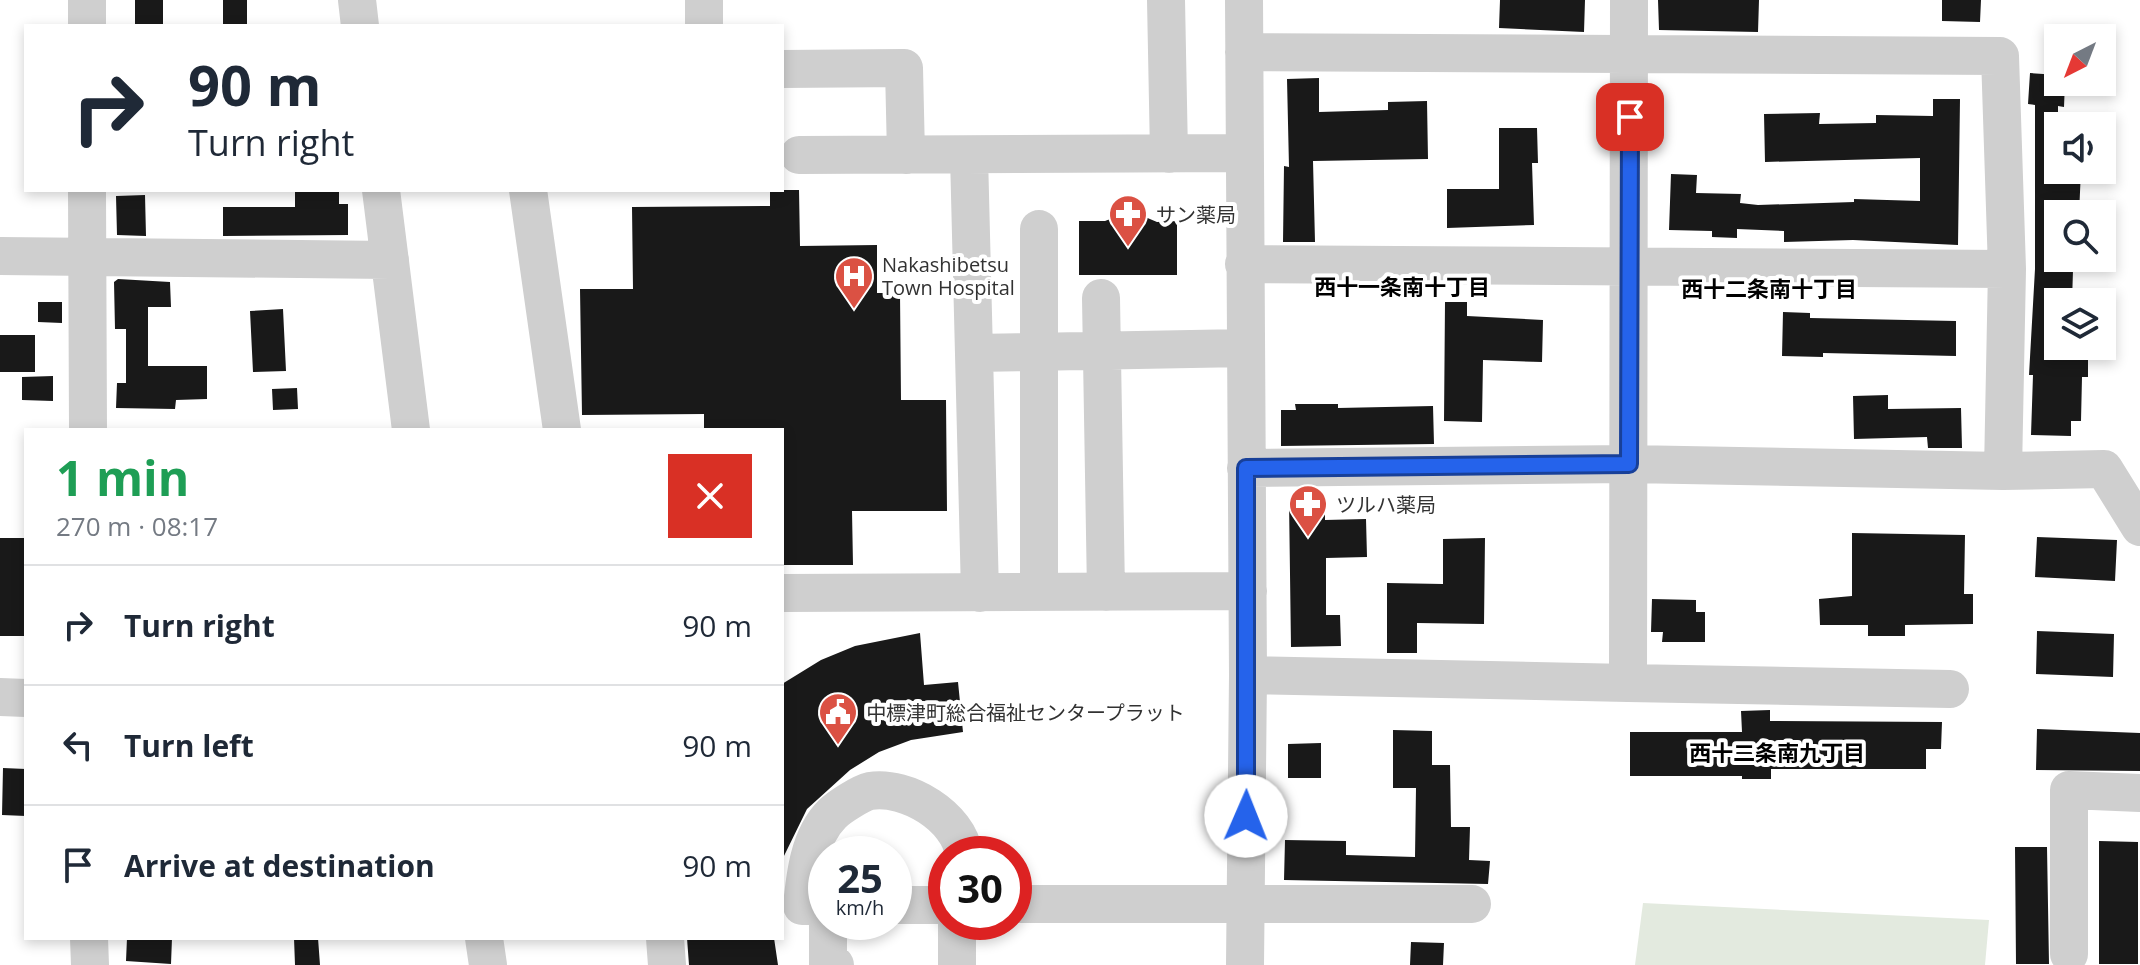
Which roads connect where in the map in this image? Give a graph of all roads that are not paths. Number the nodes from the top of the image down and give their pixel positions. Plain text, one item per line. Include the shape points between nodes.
1 (87, 0) edge
2 (357, 0) edge
3 (704, 0) edge
4 (1166, 0) edge
5 (1244, 0) edge
6 (1629, 0) edge
7 (87, 24) edge
8 (360, 24) edge
9 (704, 24) edge
10 (1244, 52) junction
11 (1630, 57) junction
12 (784, 69) edge
13 (1244, 153) junction
14 (1169, 154) junction
15 (799, 155) dead end
16 (906, 155) junction
17 (969, 155) junction
18 (87, 192) edge
19 (381, 192) edge
20 (528, 192) edge
21 (1039, 229) dead end
22 (0, 256) edge
23 (88, 257) junction
24 (390, 260) junction
25 (1244, 264) junction
26 (1629, 267) junction
27 (2007, 269) junction
28 (1101, 298) dead end
29 (1245, 348) junction
30 (1102, 351) junction
31 (1041, 352) junction
32 (974, 353) junction
33 (88, 428) edge
34 (411, 428) edge
35 (562, 428) edge
36 (1629, 464) junction
37 (1246, 468) junction
38 (2003, 471) junction
39 (2126, 472) edge
40 (2140, 527) edge
41 (1248, 591) junction
42 (1039, 592) junction
43 (1106, 592) junction
44 (784, 593) edge
45 (980, 593) junction
46 (1248, 675) junction
47 (1628, 683) junction
48 (1950, 689) dead end
49 (0, 697) edge
50 (24, 698) edge
51 (2140, 793) edge
52 (820, 836) edge
53 (958, 836) edge
54 (808, 857) edge
55 (1245, 902) junction
56 (1032, 904) edge
57 (1472, 904) dead end
58 (808, 906) edge
59 (89, 940) edge
60 (484, 940) edge
61 (665, 940) edge
62 (828, 940) edge
63 (957, 940) edge
64 (2069, 954) dead end
65 (90, 965) edge
66 (488, 965) edge
67 (667, 965) edge
68 (835, 965) edge
69 (957, 965) edge
70 (1245, 965) edge

1 - 7 street
2 - 8 street
3 - 9 street
4 - 14 street
5 - 10 street
6 - 11 street
10 - 11 street
10 - 13 street
11 - 26 street
11 - 27 street via 2000,56
12 - 16 street via 904,68
13 - 14 street
13 - 25 street
14 - 17 street
15 - 16 street
16 - 17 street
17 - 32 street
18 - 23 street
19 - 24 street
20 - 35 street
21 - 31 street
22 - 23 street
23 - 24 street
23 - 33 street
24 - 34 street
25 - 26 street
25 - 29 street
26 - 27 street
26 - 36 street
27 - 38 street
28 - 30 street
29 - 30 street
29 - 37 street
30 - 31 street
30 - 43 street
31 - 32 street
31 - 42 street
32 - 45 street
36 - 37 street
36 - 38 street
36 - 47 street
37 - 41 street
38 - 39 street
39 - 40 street
41 - 43 street
41 - 46 street
42 - 43 street
42 - 45 street
44 - 45 street
46 - 47 street
46 - 55 street
47 - 48 street
49 - 50 street
51 - 64 street via 2069,790
52 - 53 street via 832,814 869,791 906,796 943,813
54 - 58 street via 802,906
55 - 56 street
55 - 57 street
55 - 70 street
59 - 65 street
60 - 66 street
61 - 67 street
62 - 68 street via 828,965
63 - 69 street

